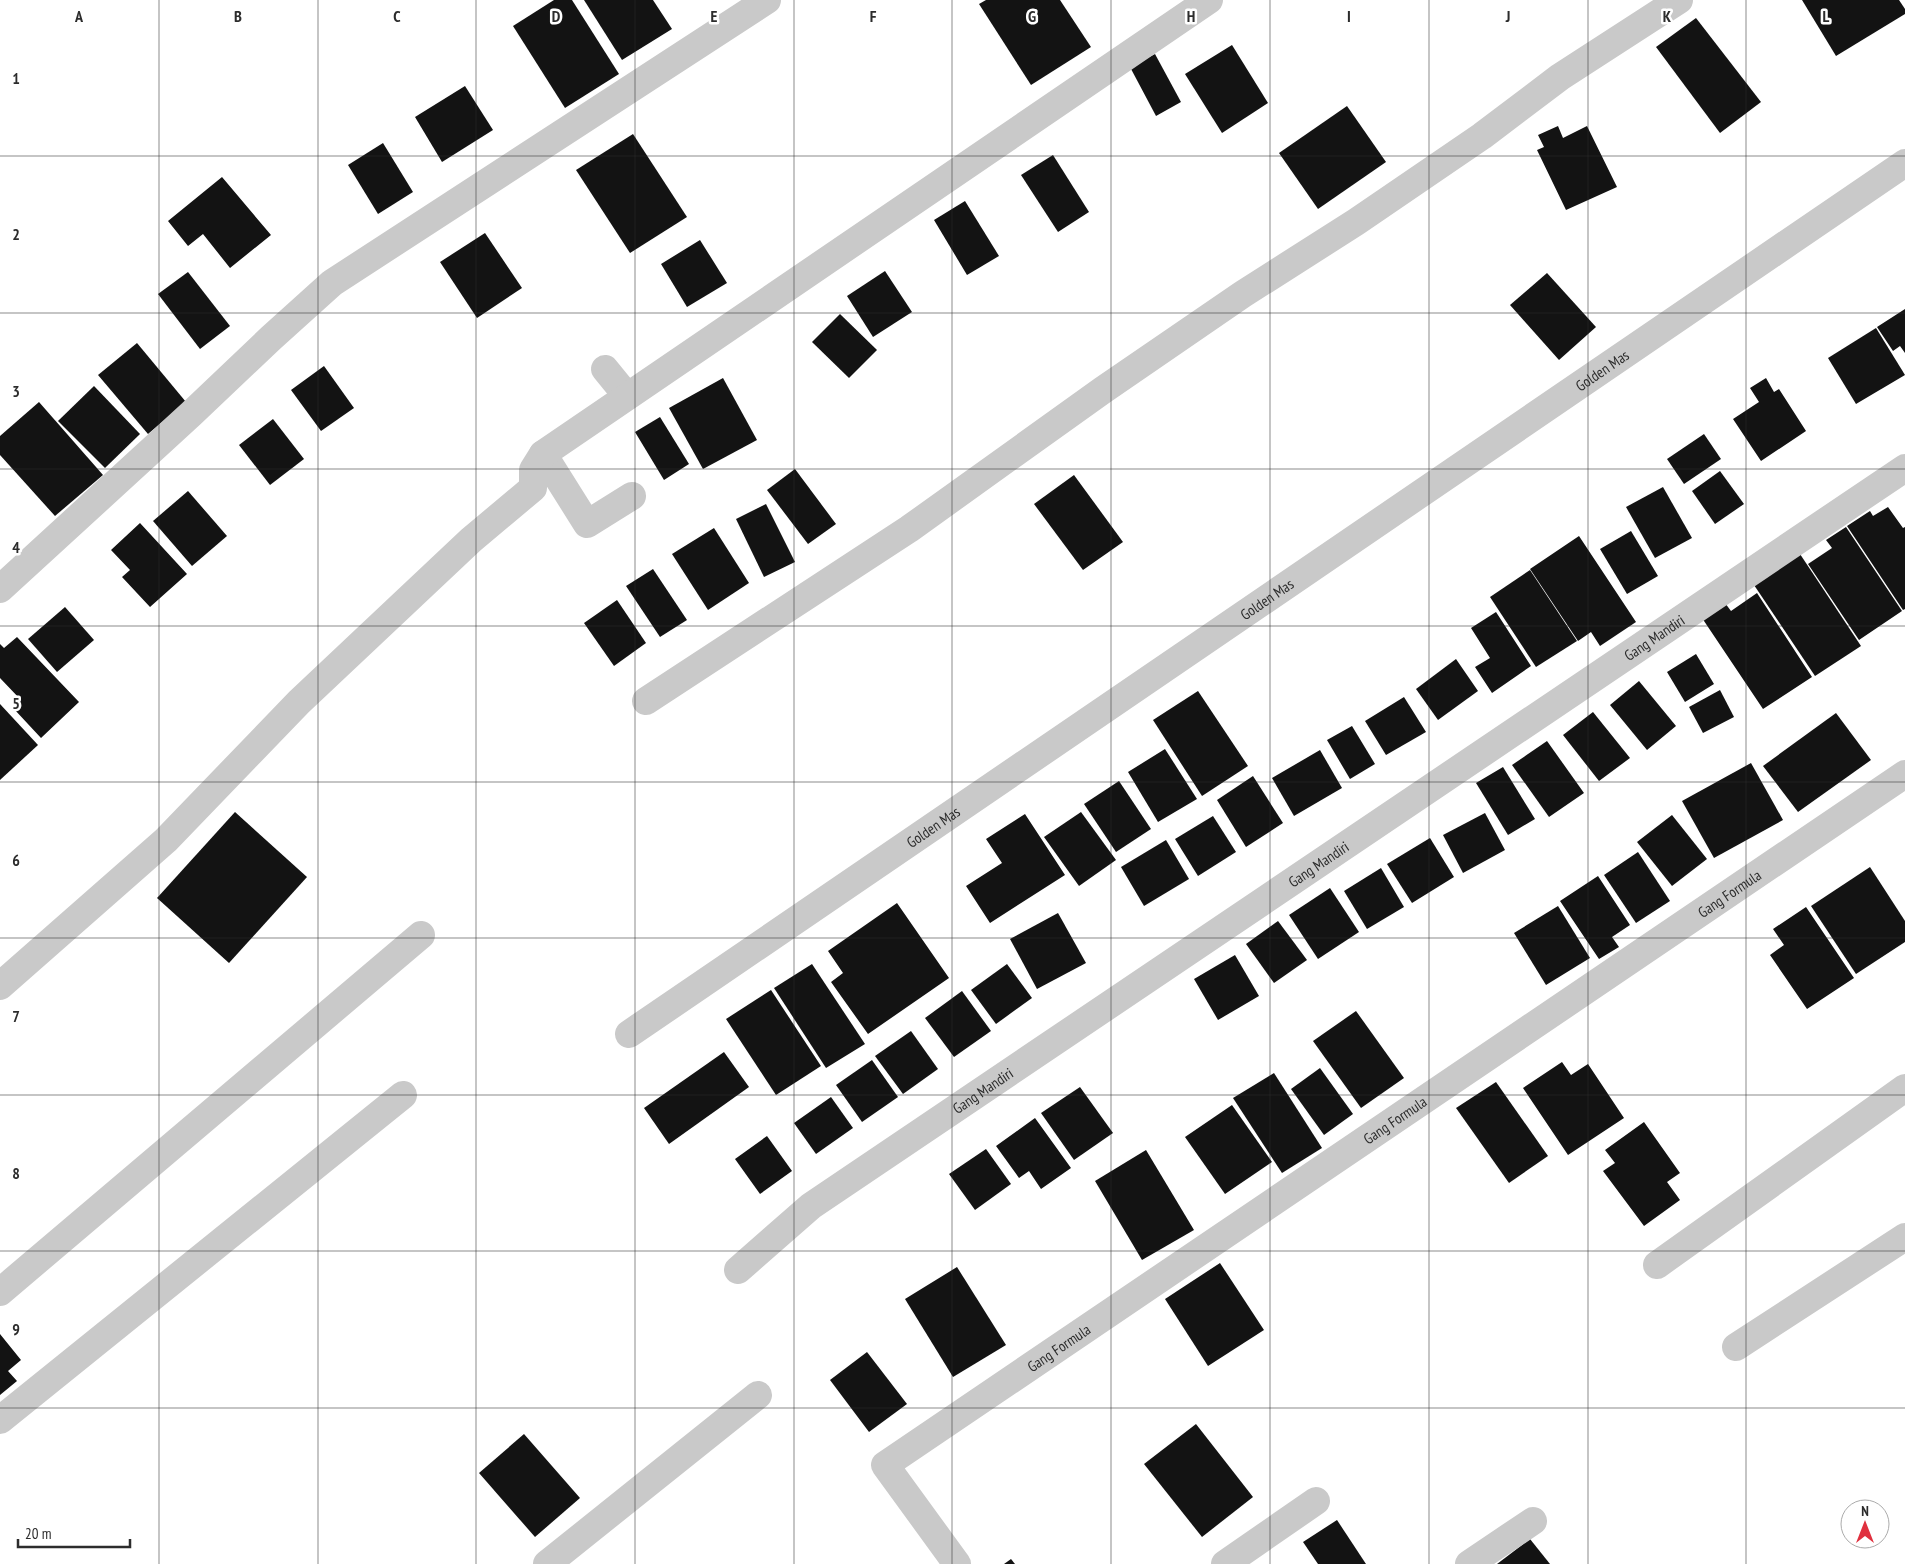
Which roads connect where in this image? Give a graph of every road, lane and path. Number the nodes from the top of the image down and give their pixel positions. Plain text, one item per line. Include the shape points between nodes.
1 (767, 0) edge
2 (1209, 0) edge
3 (1680, 0) edge
4 (1905, 163) edge
5 (606, 369) dead end
6 (627, 396) junction
7 (543, 454) junction
8 (1905, 468) edge
9 (632, 496) dead end
10 (0, 589) edge
11 (646, 701) dead end
12 (1905, 774) edge
13 (421, 935) dead end
14 (0, 986) edge
15 (629, 1034) dead end
16 (1905, 1088) edge
17 (403, 1095) dead end
18 (1905, 1237) edge
19 (1657, 1265) dead end
20 (738, 1270) dead end
21 (0, 1292) edge
22 (1736, 1347) dead end
23 (758, 1394) dead end
24 (0, 1420) edge
25 (1316, 1501) dead end
26 (1533, 1521) dead end
27 (547, 1564) edge
28 (957, 1564) edge
29 (1225, 1564) edge
30 (1469, 1564) edge

1 - 10 street via 332,282
2 - 6 street
3 - 11 street via 1560,77 1482,136 1356,222 1243,294 908,529
4 - 15 street, Golden Mas
5 - 6 street
6 - 7 street
7 - 9 street via 587,524
7 - 14 street via 534,470 534,488 472,540 306,696 166,840
8 - 20 street, Gang Mandiri via 811,1206
12 - 28 street, Gang Formula via 885,1465
13 - 21 street
16 - 19 street
17 - 24 street
18 - 22 street
23 - 27 street
25 - 29 street
26 - 30 street

